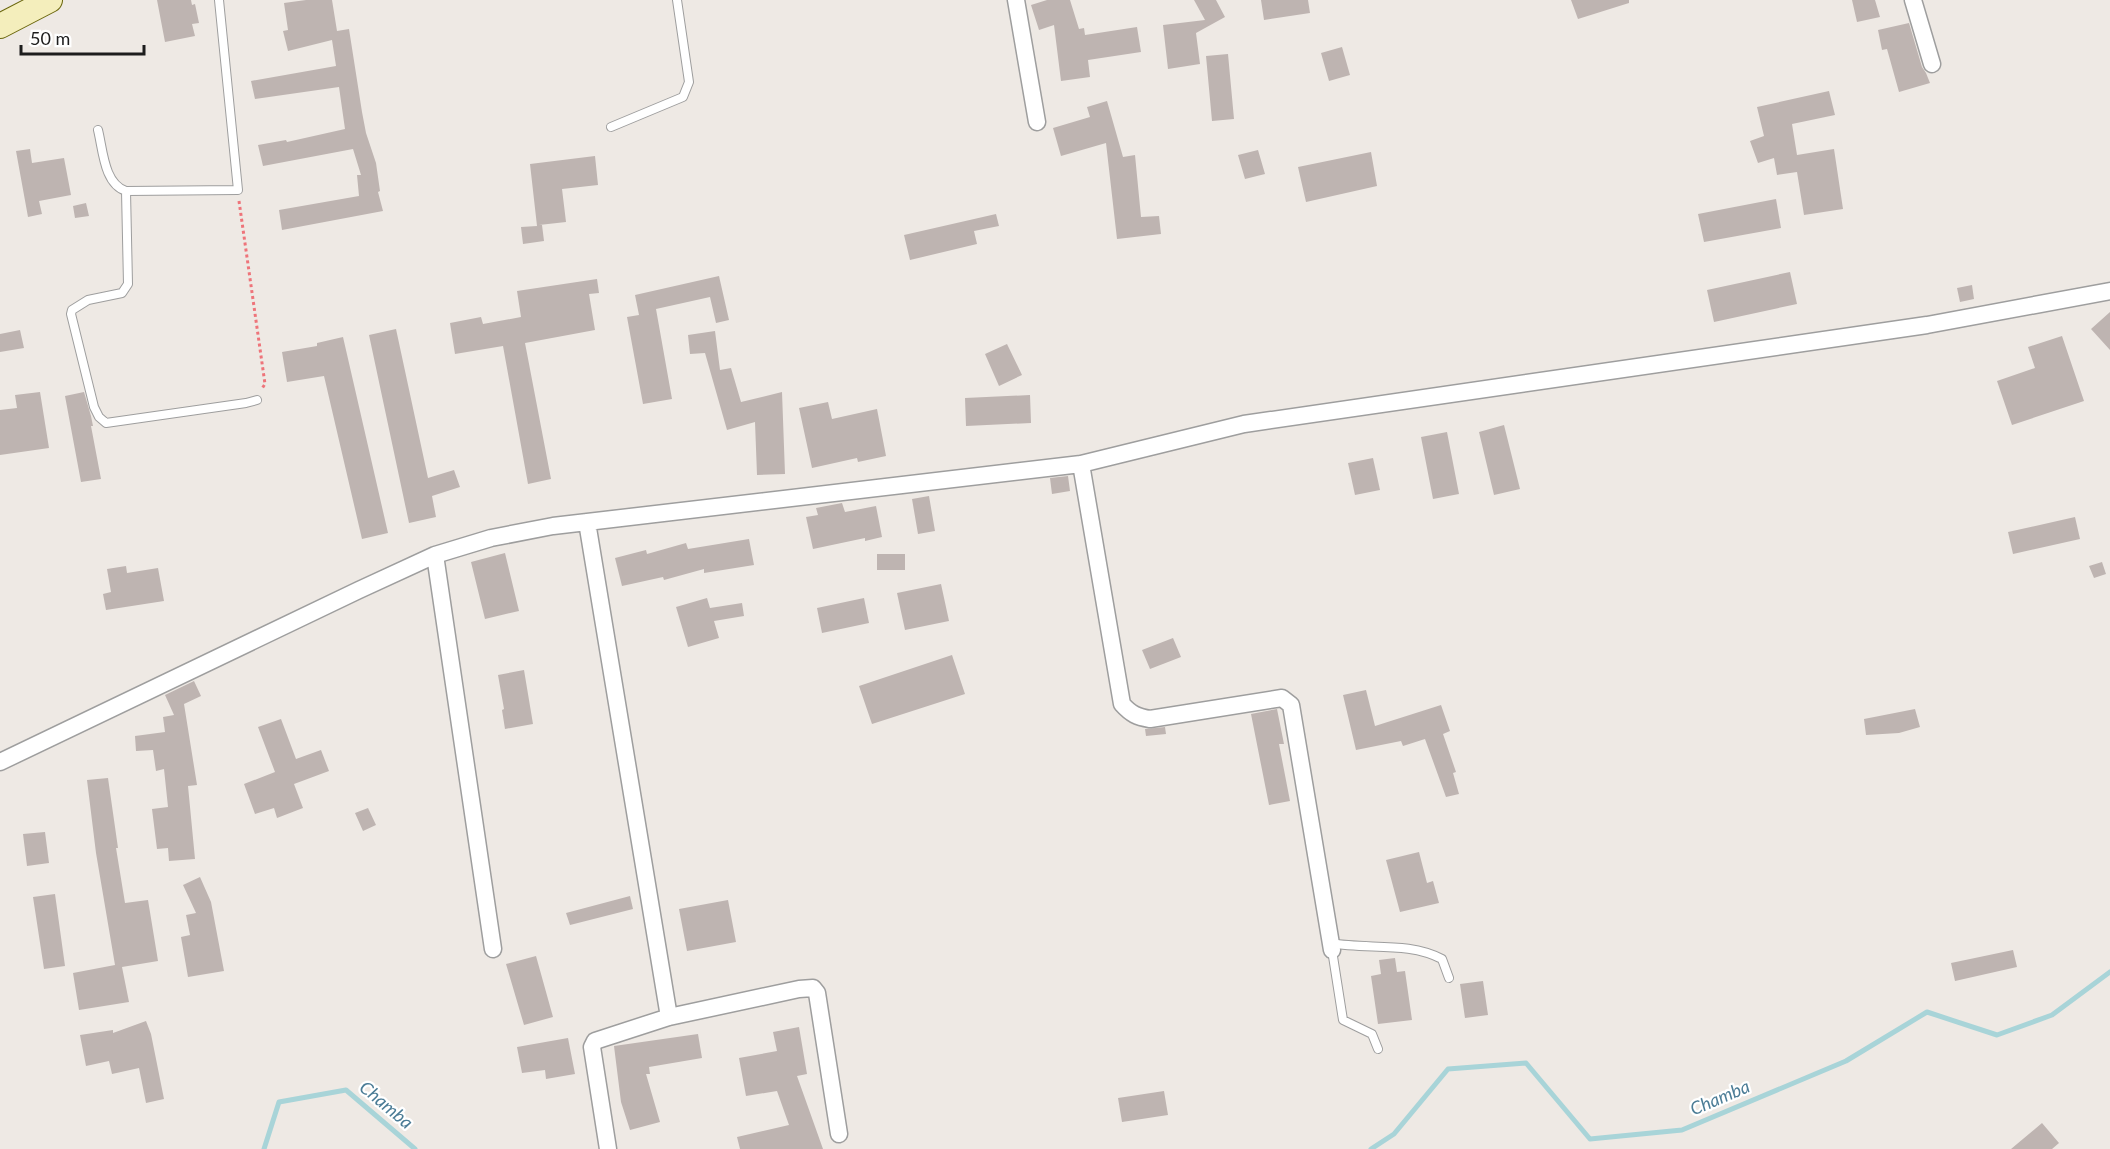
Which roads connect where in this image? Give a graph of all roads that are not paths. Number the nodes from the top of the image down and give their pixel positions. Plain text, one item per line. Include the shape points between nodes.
1 (50, 0) edge
2 (219, 0) edge
3 (677, 0) edge
4 (1016, 0) edge
5 (1913, 0) edge
6 (0, 27) edge
7 (1932, 64) dead end
8 (1037, 122) dead end
9 (611, 127) dead end
10 (98, 130) dead end
11 (126, 191) junction
12 (2110, 291) edge
13 (257, 400) road end
14 (1081, 464) junction
15 (587, 522) junction
16 (435, 555) junction
17 (0, 762) edge
18 (1332, 946) junction
19 (493, 950) dead end
20 (1449, 978) dead end
21 (669, 1017) junction
22 (1378, 1049) dead end
23 (839, 1134) dead end
24 (608, 1149) edge

1 - 6 main road
2 - 11 lane via 238,190
3 - 9 lane via 689,82 683,98
4 - 8 street
5 - 7 street
10 - 11 lane via 111,181
11 - 13 lane via 128,284 122,293 88,300 71,314 99,417 106,423
12 - 14 street via 1927,325 1244,424
14 - 15 street
14 - 18 street via 1122,704 1139,718 1150,719 1282,698 1291,705
15 - 16 street via 491,538
15 - 21 street
16 - 17 street
16 - 19 street
18 - 20 lane via 1428,951 1442,959
18 - 22 lane via 1343,1020 1372,1034
21 - 23 street via 813,988 818,993
21 - 24 street via 595,1041 592,1047

